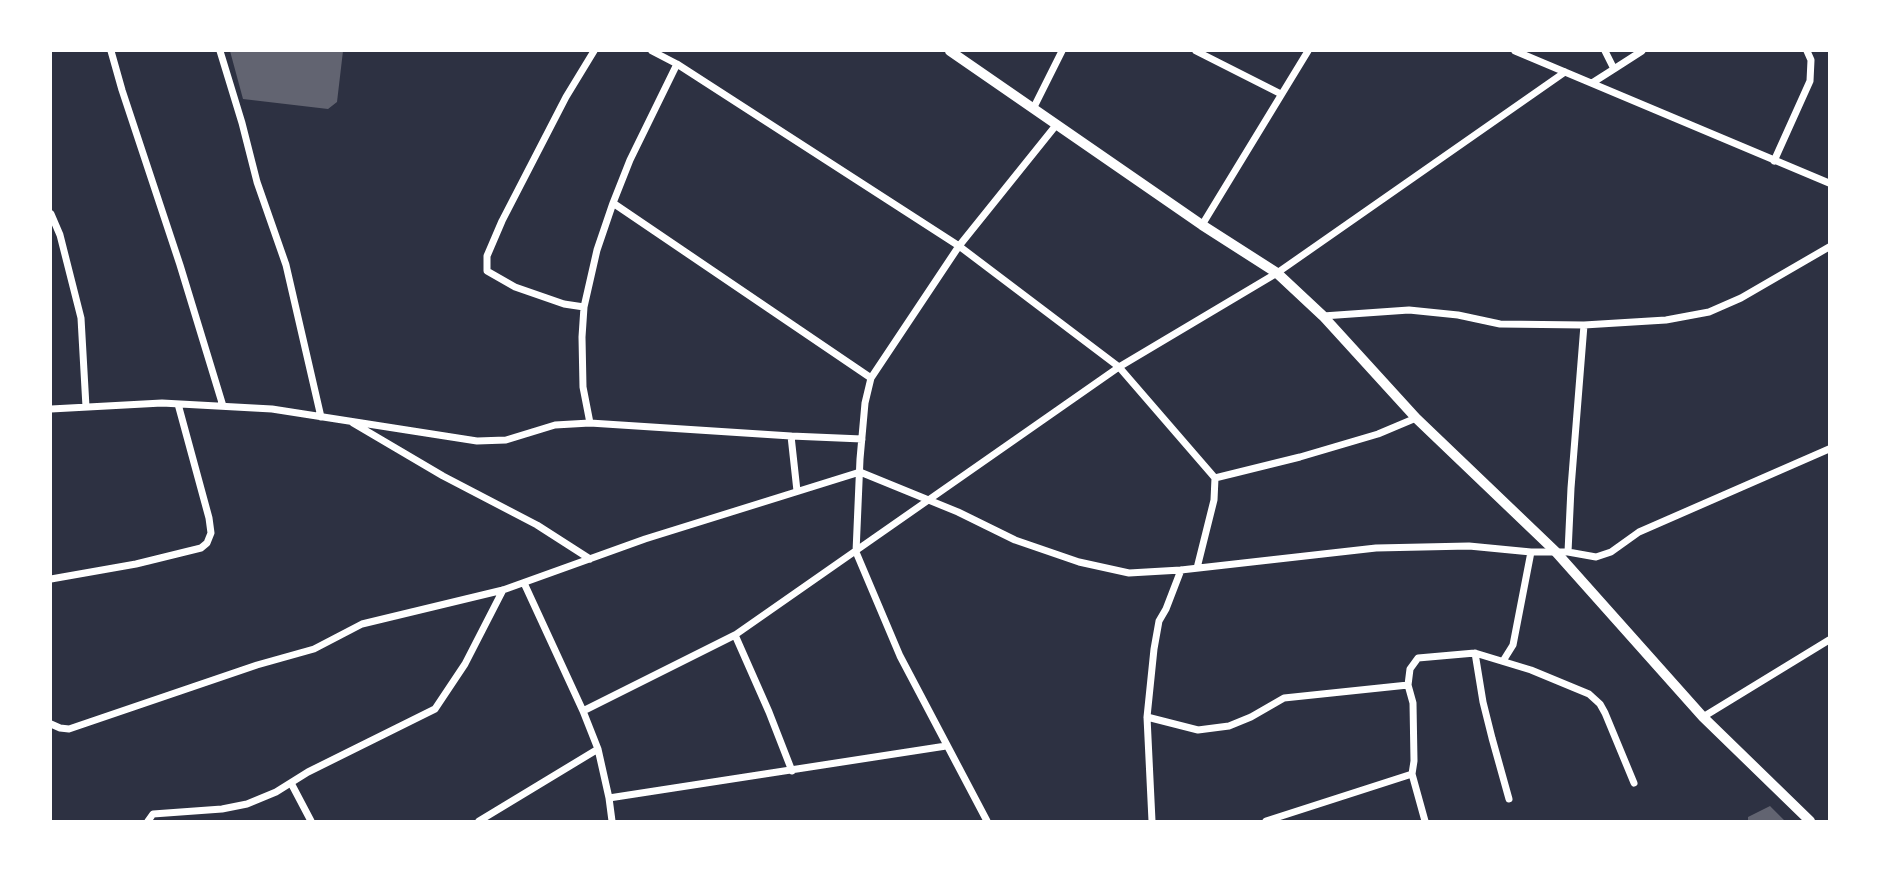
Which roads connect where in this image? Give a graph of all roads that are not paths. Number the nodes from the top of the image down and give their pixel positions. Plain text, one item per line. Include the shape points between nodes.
1 (111, 51) edge
2 (220, 51) edge
3 (594, 51) edge
4 (652, 51) edge
5 (950, 51) edge
6 (1062, 51) edge
7 (1196, 51) edge
8 (1308, 51) edge
9 (1515, 51) edge
10 (1605, 51) edge
11 (1642, 51) edge
12 (1807, 51) edge
13 (677, 64) junction
14 (1614, 69) junction
15 (1565, 72) junction
16 (1592, 83) junction
17 (1281, 93) junction
18 (1033, 109) junction
19 (1057, 124) junction
20 (1774, 161) junction
21 (1829, 183) edge
22 (613, 203) junction
23 (51, 214) edge
24 (1202, 225) junction
25 (959, 246) junction
26 (1829, 247) edge
27 (1276, 273) junction
28 (584, 307) junction
29 (1323, 316) junction
30 (1584, 325) junction
31 (1119, 368) junction
32 (871, 378) junction
33 (178, 404) junction
34 (223, 406) junction
35 (86, 407) junction
36 (51, 409) edge
37 (321, 417) junction
38 (1416, 418) junction
39 (350, 421) junction
40 (590, 423) junction
41 (791, 436) junction
42 (862, 439) junction
43 (1829, 449) edge
44 (860, 471) junction
45 (1215, 478) junction
46 (797, 491) junction
47 (928, 501) junction
48 (1555, 551) junction
49 (856, 552) junction
50 (1531, 552) junction
51 (1568, 552) junction
52 (590, 559) junction
53 (1197, 568) junction
54 (1181, 569) junction
55 (51, 579) edge
56 (524, 583) junction
57 (503, 590) junction
58 (735, 635) junction
59 (1829, 640) edge
60 (1475, 653) junction
61 (1503, 661) junction
62 (1408, 685) junction
63 (583, 710) junction
64 (1147, 717) junction
65 (1703, 717) junction
66 (51, 724) edge
67 (946, 746) junction
68 (598, 749) junction
69 (792, 771) junction
70 (1412, 774) junction
71 (291, 783) junction
72 (1634, 783) dead end
73 (609, 798) junction
74 (1510, 799) dead end
75 (148, 821) edge
76 (311, 821) edge
77 (479, 821) edge
78 (612, 821) edge
79 (986, 821) edge
80 (1152, 821) edge
81 (1266, 821) edge
82 (1425, 821) edge
83 (1810, 821) edge

1 - 34 street
2 - 37 street via 286,265
3 - 28 street via 566,97 487,256 487,271 515,287
4 - 13 street
5 - 18 street
6 - 18 street
7 - 17 street
8 - 17 street
9 - 15 street
10 - 14 street
11 - 14 street
12 - 20 street via 1810,82
13 - 22 street
13 - 25 street
14 - 16 street
15 - 16 street
15 - 27 street
16 - 20 street
17 - 24 street
18 - 19 street
19 - 24 street
19 - 25 street
20 - 21 street
22 - 28 street
22 - 32 street
23 - 35 street via 81,318
24 - 27 street
25 - 31 street
25 - 32 street
26 - 30 street via 1741,299 1709,312 1667,320
27 - 29 street
27 - 31 street
28 - 40 street via 583,387
29 - 30 street via 1409,310 1500,324
29 - 38 street
30 - 51 street
31 - 45 street
31 - 47 street
32 - 42 street
33 - 34 street
33 - 35 street
33 - 55 street via 209,518 207,543 136,564
34 - 37 street
35 - 36 street
37 - 39 street
38 - 45 street via 1378,434
38 - 48 street
39 - 40 street via 477,441 506,440 555,425
39 - 52 street
40 - 41 street
41 - 42 street
41 - 46 street
42 - 44 street
43 - 51 street via 1639,532 1611,552 1596,557
44 - 46 street
44 - 47 street
44 - 49 street
45 - 53 street
46 - 52 street
47 - 49 street
47 - 54 street via 1015,540 1079,562 1129,573
48 - 50 street
48 - 51 street
48 - 65 street
49 - 58 street
49 - 67 street via 900,656
50 - 53 street via 1469,546 1376,548
50 - 61 street via 1513,645
52 - 56 street
53 - 54 street
54 - 64 street via 1159,621
56 - 57 street
56 - 63 street
57 - 66 street via 362,624 314,649 69,729
57 - 71 street via 465,664 435,709
58 - 63 street
58 - 69 street
59 - 65 street
60 - 61 street
60 - 62 street via 1418,657
60 - 74 street
61 - 72 street via 1566,683 1600,704
62 - 64 street via 1284,698 1229,726 1198,730
62 - 70 street via 1413,703
63 - 68 street
64 - 80 street
65 - 83 street
67 - 69 street
67 - 79 street
68 - 73 street
68 - 77 street
69 - 73 street
70 - 81 street
70 - 82 street
71 - 75 street via 247,804 153,814
71 - 76 street
73 - 78 street

